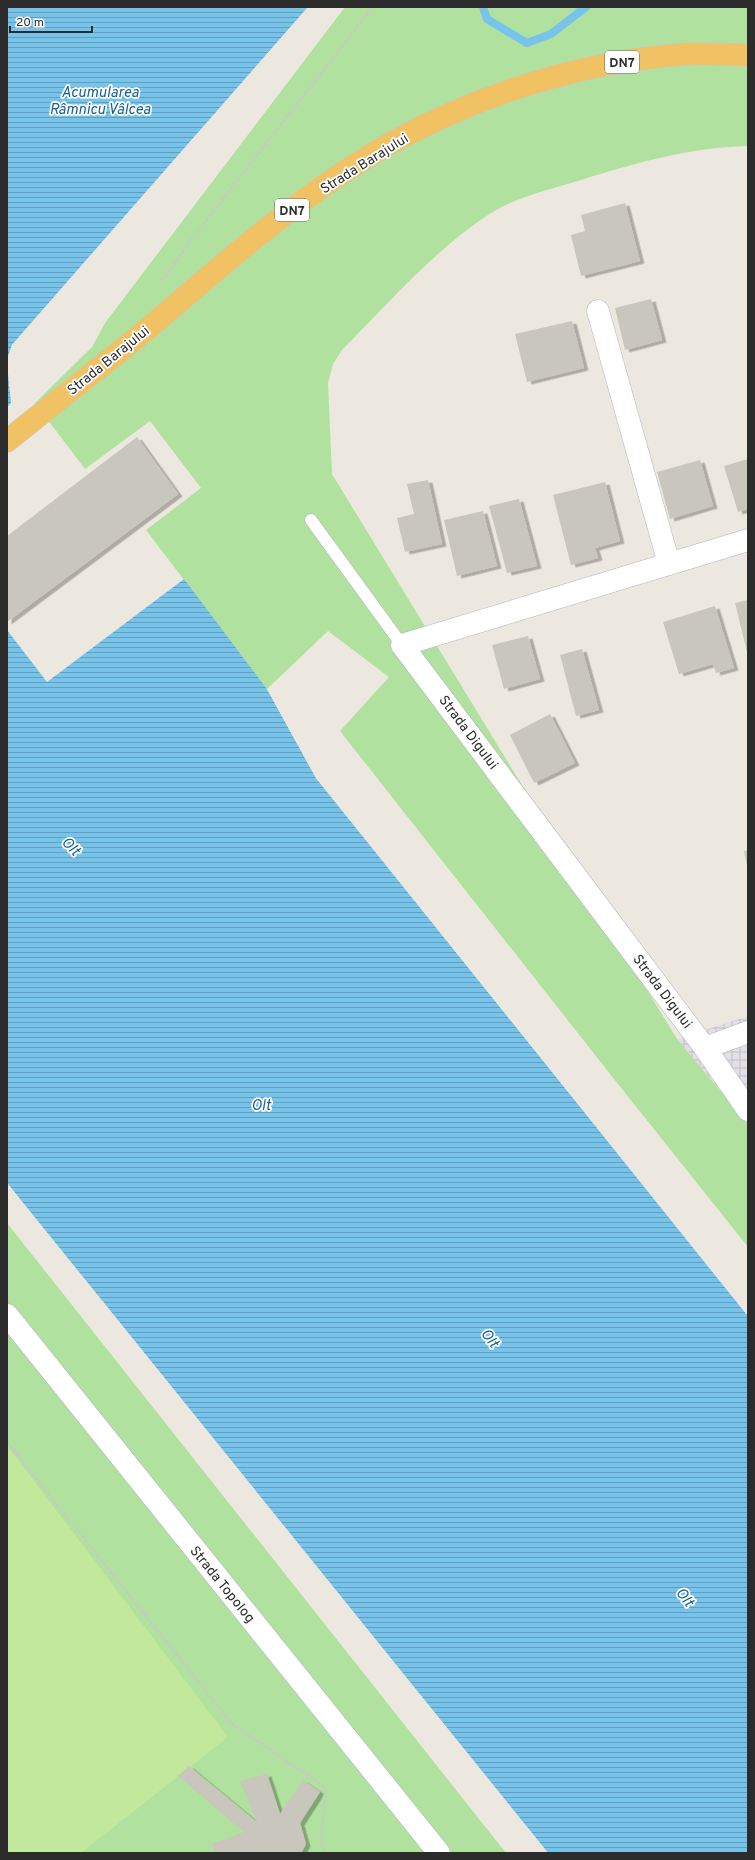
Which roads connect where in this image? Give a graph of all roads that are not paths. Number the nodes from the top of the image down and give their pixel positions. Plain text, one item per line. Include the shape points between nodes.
1 (748, 55) edge
2 (598, 311) dead end
3 (7, 441) edge
4 (311, 520) dead end
5 (748, 540) edge
6 (669, 564) junction
7 (402, 645) junction
8 (748, 1032) edge
9 (705, 1048) junction
10 (748, 1110) edge
11 (7, 1315) edge
12 (440, 1853) edge

1 - 3 highway, Strada Barajului / DN7 via 688,54 587,68 500,94 398,139 344,172 267,228 107,362
2 - 6 street
4 - 7 lane
5 - 6 street
6 - 7 street
7 - 9 street, Strada Digului
8 - 9 street
9 - 10 street, Strada Digului
11 - 12 street, Strada Topolog

